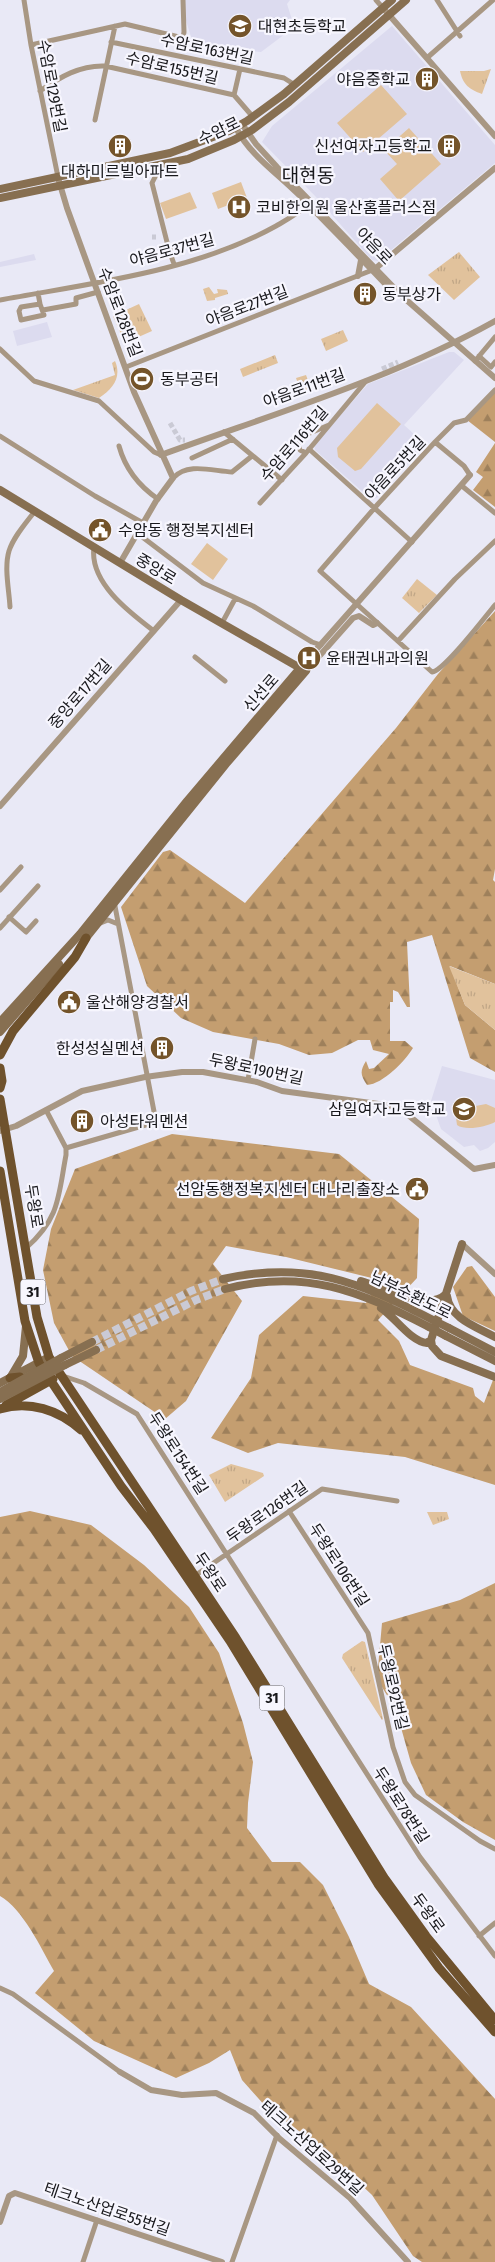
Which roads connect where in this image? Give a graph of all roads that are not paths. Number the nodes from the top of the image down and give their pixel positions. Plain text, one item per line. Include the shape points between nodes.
1 (24, 0) edge
2 (183, 0) edge
3 (376, 0) edge
4 (392, 0) edge
5 (406, 0) edge
6 (437, 0) edge
7 (490, 1) edge
8 (384, 8) junction
9 (495, 8) edge
10 (391, 14) junction
11 (115, 26) junction
12 (458, 33) junction
13 (111, 42) junction
14 (31, 45) junction
15 (428, 57) junction
16 (105, 66) junction
17 (240, 69) junction
18 (295, 85) junction
19 (40, 91) junction
20 (234, 95) junction
21 (253, 117) junction
22 (95, 120) dead end
23 (239, 126) junction
24 (244, 134) junction
25 (495, 136) edge
26 (177, 162) junction
27 (495, 168) edge
28 (58, 176) junction
29 (60, 185) junction
30 (0, 189) edge
31 (0, 198) edge
32 (309, 203) junction
33 (361, 260) junction
34 (174, 264) junction
35 (374, 269) junction
36 (358, 276) junction
37 (94, 282) junction
38 (98, 292) junction
39 (38, 293) junction
40 (0, 300) edge
41 (40, 304) junction
42 (43, 310) junction
43 (495, 321) edge
44 (495, 336) edge
45 (453, 344) junction
46 (0, 349) edge
47 (477, 358) junction
48 (495, 362) edge
49 (126, 367) junction
50 (495, 378) edge
51 (367, 380) junction
52 (495, 390) edge
53 (321, 431) junction
54 (224, 432) junction
55 (0, 436) edge
56 (232, 439) junction
57 (435, 442) junction
58 (119, 446) dead end
59 (307, 451) junction
60 (161, 455) junction
61 (252, 456) junction
62 (192, 458) dead end
63 (470, 475) joint
64 (173, 478) junction
65 (282, 480) junction
66 (462, 486) junction
67 (0, 490) edge
68 (158, 499) junction
69 (260, 503) dead end
70 (374, 508) junction
71 (35, 511) junction
72 (495, 513) edge
73 (143, 523) junction
74 (137, 533) junction
75 (495, 541) edge
76 (412, 542) junction
77 (94, 547) junction
78 (120, 562) junction
79 (235, 599) junction
80 (181, 600) junction
81 (358, 604) junction
82 (495, 606) edge
83 (10, 607) dead end
84 (352, 620) junction
85 (222, 623) junction
86 (377, 623) junction
87 (154, 631) junction
88 (398, 641) junction
89 (321, 645) junction
90 (195, 657) dead end
91 (303, 670) junction
92 (225, 681) dead end
93 (0, 806) edge
94 (21, 867) dead end
95 (38, 886) dead end
96 (0, 890) edge
97 (112, 894) junction
98 (114, 904) junction
99 (9, 917) junction
100 (36, 921) dead end
101 (98, 924) junction
102 (118, 924) junction
103 (0, 927) edge
104 (83, 936) junction
105 (0, 1022) edge
106 (1, 1036) edge
107 (255, 1039) dead end
108 (0, 1055) edge
109 (0, 1068) edge
110 (149, 1076) junction
111 (248, 1080) junction
112 (0, 1088) edge
113 (0, 1099) edge
114 (46, 1110) junction
115 (3, 1131) edge
116 (66, 1148) junction
117 (5, 1151) edge
118 (495, 1165) edge
119 (0, 1171) edge
120 (462, 1244) joint
121 (26, 1248) junction
122 (305, 1273) junction
123 (495, 1274) edge
124 (222, 1279) tunnel mouth
125 (225, 1290) tunnel mouth
126 (352, 1292) junction
127 (447, 1292) junction
128 (25, 1320) junction
129 (431, 1324) junction
130 (447, 1332) junction
131 (495, 1337) edge
132 (431, 1340) junction
133 (94, 1346) tunnel mouth
134 (495, 1352) edge
135 (50, 1357) junction
136 (495, 1361) edge
137 (63, 1362) junction
138 (39, 1363) junction
139 (60, 1375) junction
140 (495, 1377) edge
141 (10, 1378) junction
142 (50, 1380) junction
143 (0, 1383) edge
144 (0, 1392) edge
145 (21, 1396) junction
146 (0, 1399) edge
147 (0, 1408) edge
148 (92, 1441) junction
149 (397, 1501) dead end
150 (289, 1511) junction
151 (229, 1554) junction
152 (191, 1578) junction
153 (368, 1633) joint
154 (393, 1747) joint
155 (495, 1849) edge
156 (495, 1923) edge
157 (479, 1936) junction
158 (495, 1956) edge
159 (0, 1988) edge
160 (495, 2020) edge
161 (495, 2032) edge
162 (120, 2072) joint
163 (277, 2135) junction
164 (97, 2220) junction
165 (0, 2222) edge
166 (200, 2255) junction
167 (83, 2262) edge
168 (197, 2262) edge
169 (222, 2262) edge
170 (232, 2262) edge
171 (408, 2262) edge

1 - 14 street, 수암로129번길
2 - 11 street via 183,38 124,24
3 - 8 street
4 - 8 main road, 수암로
5 - 10 main road, 수암로
6 - 12 street
7 - 9 street
7 - 12 street
8 - 10 street
8 - 18 main road, 수암로
10 - 15 street
10 - 24 main road, 수암로 via 295,97
11 - 13 street, 수암로155번길
11 - 14 street
12 - 15 street
13 - 16 street, 수암로155번길
13 - 17 street, 수암로163번길
14 - 19 street, 수암로129번길
15 - 25 street
16 - 19 street, 수암로155번길 via 70,72
16 - 20 street, 수암로155번길
16 - 22 street
17 - 18 street, 수암로163번길 via 284,78
17 - 20 street, 수암로155번길
18 - 21 main road, 수암로
19 - 28 street, 수암로129번길
20 - 21 street, 수암로155번길
21 - 23 main road, 수암로
23 - 24 street, 야음로
23 - 28 main road, 수암로 via 170,153
24 - 26 main road, 수암로
24 - 32 street, 야음로 via 269,170
26 - 29 main road, 수암로
26 - 34 street via 158,171 152,182 168,246 174,248 170,253
27 - 35 street
28 - 29 street, 수암로128번길
28 - 30 main road, 수암로
29 - 31 main road, 수암로
29 - 37 street, 수암로128번길
32 - 33 street, 야음로
32 - 34 street, 야음로37번길 via 252,239
32 - 35 street, 야음로
33 - 35 street, 야음로
33 - 36 street, 야음로
34 - 37 street, 야음로37번길
35 - 36 street, 야음로27번길
35 - 45 street, 야음로
35 - 45 street, 야음로 via 400,299
36 - 49 street, 야음로27번길
37 - 38 street, 수암로128번길
37 - 39 street, 야음로37번길
38 - 42 street via 76,298 76,304
38 - 49 street, 수암로128번길
39 - 40 street, 야음로37번길
39 - 41 street
41 - 42 street
41 - 42 street via 21,307 21,320 44,315
43 - 45 street, 야음로11번길
44 - 47 street
45 - 47 street, 야음로
45 - 51 street, 야음로11번길
46 - 60 street via 34,381 99,401
47 - 48 street via 491,367
47 - 50 street, 야음로
49 - 60 street, 수암로128번길
51 - 53 street, 수암로116번길
51 - 54 street, 야음로11번길
52 - 57 street, 야음로5번길 via 466,420 454,423
53 - 59 street, 수암로116번길
53 - 59 street via 296,438 300,450
54 - 56 street
54 - 60 street, 야음로11번길
55 - 73 street
56 - 61 street
56 - 62 street
57 - 63 street
57 - 70 street, 야음로5번길
58 - 68 street via 133,476
59 - 65 street, 수암로116번길
59 - 70 street
60 - 64 street
61 - 64 street via 232,472 193,469 180,471
61 - 65 street
63 - 66 street, 신선로
64 - 68 street
65 - 69 street, 수암로116번길
66 - 72 street
66 - 76 street, 신선로
67 - 71 main road, 중앙로
68 - 73 street
70 - 76 street
70 - 81 street, 야음로5번길 via 320,571
71 - 77 main road, 중앙로
71 - 83 street via 9,551
73 - 74 street
74 - 78 street
74 - 79 street via 203,584
75 - 88 street
76 - 81 street, 신선로
77 - 78 main road, 중앙로
77 - 87 street via 92,558 110,591 126,610
78 - 80 main road, 중앙로
79 - 85 street
79 - 89 street
80 - 85 main road, 중앙로
80 - 87 street, 중앙로17번길
81 - 84 street
81 - 86 street
81 - 89 street, 신선로
82 - 88 street via 437,671 432,672
84 - 86 street via 360,616 373,625
84 - 91 street, 신선로
85 - 91 main road, 중앙로
86 - 88 street
87 - 93 street, 중앙로17번길
89 - 91 street, 신선로
90 - 92 street
91 - 97 main road, 신선로 via 192,794
91 - 98 main road, 신선로
94 - 96 street
95 - 99 street
97 - 98 street
97 - 104 main road, 신선로
98 - 101 main road, 신선로
98 - 102 street
99 - 100 street via 26,932
99 - 103 street
101 - 102 street via 108,920
101 - 104 main road, 신선로
102 - 110 street
104 - 105 main road
104 - 106 main road
104 - 108 main road via 75,957 13,1031
107 - 111 street
109 - 112 main road
110 - 111 street, 두왕로190번길 via 203,1072
110 - 114 street, 두왕로190번길 via 82,1091
110 - 116 street via 156,1122
111 - 118 street, 두왕로190번길 via 282,1091 393,1106 474,1169
113 - 115 main road, 두왕로 / 31
114 - 115 street, 두왕로190번길
114 - 116 street
115 - 117 main road, 두왕로 / 31
116 - 121 street via 53,1216
117 - 121 main road, 두왕로 / 31
119 - 128 main road, 두왕로
120 - 123 street
120 - 127 main road
121 - 135 main road, 두왕로 / 31 via 39,1328
122 - 124 main road, 남부순환도로 via 266,1272
122 - 127 main road via 361,1281 425,1302 438,1300
122 - 129 main road, 남부순환도로 via 374,1290
125 - 126 main road, 남부순환도로 via 251,1283 284,1281 319,1283
126 - 129 main road, 남부순환도로
126 - 132 main road via 392,1314 396,1322 421,1342
127 - 131 main road via 455,1314
127 - 132 main road
128 - 138 main road, 두왕로
128 - 141 main road via 23,1356
129 - 130 main road, 남부순환도로, bridge
130 - 134 main road, 남부순환도로
130 - 136 main road, 남부순환도로
132 - 140 main road via 438,1354
133 - 137 main road
135 - 138 main road
135 - 139 main road, 두왕로 / 31
137 - 144 main road, bridge
137 - 146 main road, bridge
138 - 139 street, 두왕로154번길
138 - 141 main road
138 - 142 main road, 두왕로 / 31
139 - 142 main road
139 - 151 street, 두왕로154번길 via 84,1383 137,1414
139 - 152 main road, 두왕로 / 31
141 - 143 main road
141 - 145 main road via 18,1376 25,1381 25,1391
142 - 145 main road
142 - 148 main road, 두왕로 / 31
145 - 147 main road
147 - 148 main road via 26,1406 47,1410 74,1424
148 - 152 main road, 두왕로 / 31 via 117,1480
149 - 150 street, 두왕로126번길 via 322,1489
150 - 151 street, 두왕로126번길
150 - 153 street, 두왕로106번길
151 - 152 street, 두왕로126번길
151 - 157 street, 두왕로78번길 via 420,1857
152 - 160 main road, 두왕로 / 31 via 236,1638 390,1885 431,1942
152 - 161 main road, 두왕로 / 31 via 378,1884 439,1968
153 - 154 street, 두왕로92번길
154 - 155 street, 두왕로78번길 via 409,1788
156 - 157 street
157 - 158 street, 두왕로78번길
159 - 162 street, 테크노산업로29번길 via 13,1994
162 - 163 street, 테크노산업로29번길 via 151,2090 182,2095 216,2093 254,2113
163 - 170 street
163 - 171 street, 테크노산업로29번길 via 350,2198
164 - 165 street, 테크노산업로55번길 via 15,2193 9,2196
164 - 166 street, 테크노산업로55번길
164 - 167 street
166 - 168 street
166 - 169 street, 테크노산업로55번길

